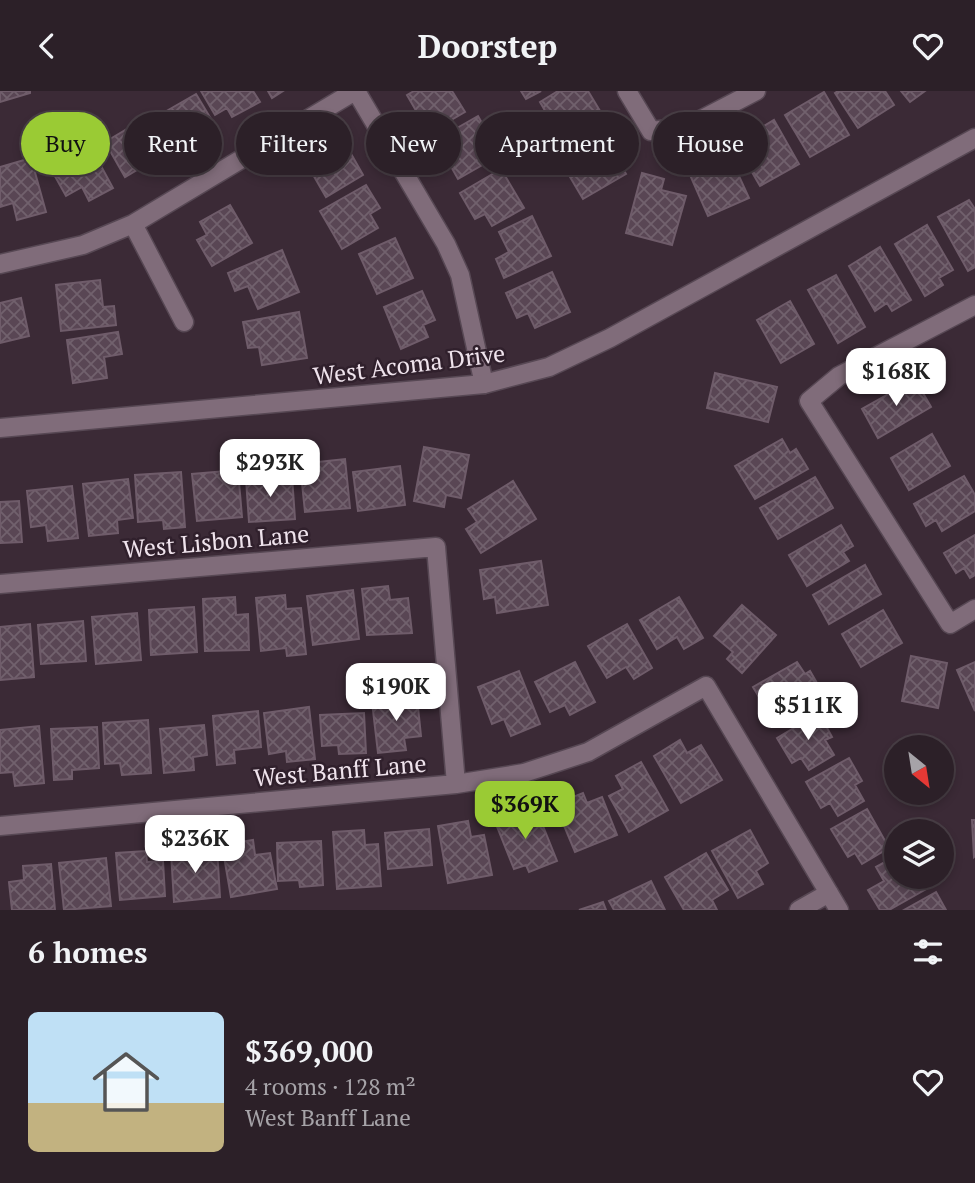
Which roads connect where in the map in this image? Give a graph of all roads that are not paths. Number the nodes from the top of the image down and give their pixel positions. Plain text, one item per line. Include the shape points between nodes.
1 (356, 91) edge
2 (627, 91) edge
3 (756, 91) edge
4 (975, 138) edge
5 (133, 224) junction
6 (0, 264) edge
7 (975, 305) edge
8 (184, 322) dead end
9 (484, 384) junction
10 (0, 428) edge
11 (0, 584) edge
12 (975, 609) edge
13 (456, 784) junction
14 (0, 826) edge
15 (829, 893) junction
16 (799, 910) edge
17 (839, 910) edge

1 - 5 street
1 - 9 street via 460,275
2 - 3 street via 651,131 687,127
4 - 9 street, West Acoma Drive via 587,350 549,367
5 - 6 street via 83,245
5 - 8 street
7 - 12 street via 839,376 809,401 950,624
9 - 10 street, West Acoma Drive
11 - 13 street, West Lisbon Lane via 436,547
13 - 14 street, West Banff Lane
13 - 15 street, West Banff Lane via 524,773 588,752 706,687
15 - 16 street
15 - 17 street

